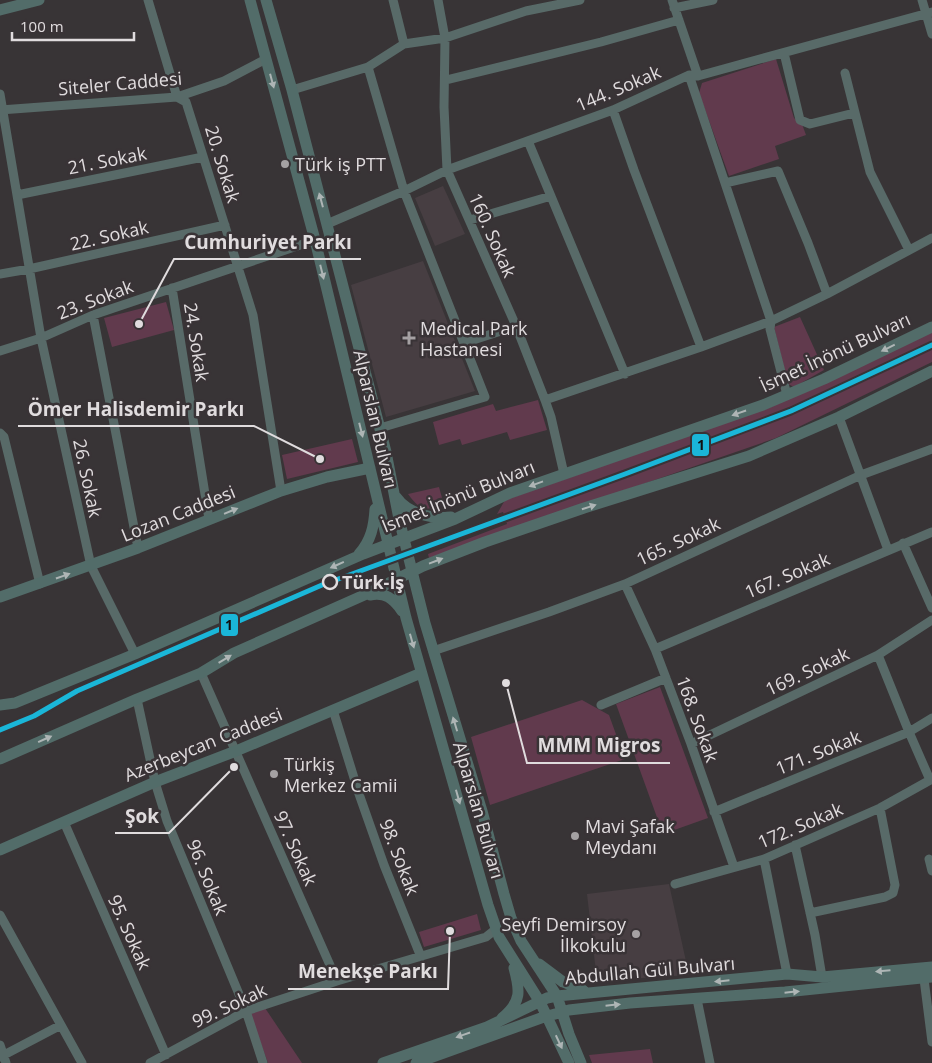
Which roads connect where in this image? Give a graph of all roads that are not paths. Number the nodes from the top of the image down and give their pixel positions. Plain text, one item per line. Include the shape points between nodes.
1 (16, 0) edge
2 (39, 0) edge
3 (148, 0) edge
4 (250, 0) edge
5 (266, 0) edge
6 (393, 0) edge
7 (438, 0) edge
8 (580, 0) edge
9 (714, 0) edge
10 (922, 0) edge
11 (552, 3) edge
12 (673, 4) edge
13 (0, 9) edge
14 (929, 13) edge
15 (678, 20) junction
16 (932, 34) edge
17 (445, 38) junction
18 (404, 44) junction
19 (784, 53) junction
20 (266, 59) junction
21 (368, 67) junction
22 (845, 73) dead end
23 (694, 76) junction
24 (446, 80) junction
25 (292, 90) junction
26 (0, 94) edge
27 (177, 97) junction
28 (1, 109) edge
29 (613, 110) junction
30 (854, 113) junction
31 (528, 141) junction
32 (203, 157) junction
33 (447, 170) junction
34 (725, 183) junction
35 (404, 191) junction
36 (17, 195) junction
37 (551, 196) junction
38 (470, 220) junction
39 (327, 224) junction
40 (225, 226) junction
41 (932, 238) edge
42 (315, 240) junction
43 (909, 250) junction
44 (238, 266) junction
45 (29, 269) junction
46 (0, 274) edge
47 (172, 288) junction
48 (827, 294) junction
49 (93, 315) junction
50 (771, 321) junction
51 (516, 326) junction
52 (932, 327) edge
53 (41, 338) junction
54 (464, 343) junction
55 (701, 347) junction
56 (0, 351) edge
57 (932, 371) edge
58 (625, 374) junction
59 (787, 395) junction
60 (545, 400) junction
61 (839, 417) junction
62 (380, 428) junction
63 (0, 433) edge
64 (932, 450) edge
65 (370, 468) junction
66 (564, 474) junction
67 (861, 475) junction
68 (281, 491) junction
69 (376, 495) junction
70 (394, 495) junction
71 (462, 515) junction
72 (209, 519) junction
73 (932, 532) edge
74 (404, 537) junction
75 (387, 544) junction
76 (903, 544) junction
77 (138, 548) junction
78 (888, 550) junction
79 (355, 557) junction
80 (91, 566) junction
81 (412, 572) junction
82 (396, 579) junction
83 (40, 584) junction
84 (625, 584) junction
85 (0, 597) edge
86 (359, 598) junction
87 (932, 608) edge
88 (406, 618) junction
89 (932, 620) edge
90 (655, 649) junction
91 (433, 651) junction
92 (135, 654) junction
93 (878, 655) junction
94 (201, 673) junction
95 (421, 673) junction
96 (666, 678) junction
97 (137, 698) junction
98 (0, 705) edge
99 (601, 705) dead end
100 (332, 710) junction
101 (932, 718) edge
102 (909, 732) junction
103 (691, 744) junction
104 (236, 751) junction
105 (0, 758) edge
106 (931, 780) edge
107 (156, 782) junction
108 (880, 808) junction
109 (714, 812) junction
110 (64, 822) junction
111 (795, 845) junction
112 (0, 850) edge
113 (764, 859) junction
114 (929, 859) dead end
115 (734, 867) junction
116 (932, 871) edge
117 (675, 884) dead end
118 (810, 913) junction
119 (0, 915) edge
120 (496, 929) junction
121 (529, 954) junction
122 (421, 957) junction
123 (512, 959) junction
124 (932, 967) edge
125 (787, 974) junction
126 (822, 977) junction
127 (928, 978) edge
128 (337, 981) junction
129 (590, 992) junction
130 (556, 996) junction
131 (697, 999) junction
132 (540, 1002) junction
133 (246, 1011) junction
134 (561, 1012) junction
135 (547, 1016) junction
136 (61, 1025) junction
137 (487, 1027) junction
138 (932, 1042) edge
139 (0, 1044) edge
140 (166, 1055) junction
141 (3, 1059) edge
142 (430, 1061) edge
143 (82, 1063) edge
144 (150, 1063) edge
145 (264, 1063) edge
146 (383, 1063) edge
147 (416, 1063) edge
148 (569, 1063) edge
149 (581, 1063) edge
150 (710, 1063) edge

1 - 13 main road
2 - 13 main road
3 - 27 street, 20. Sokak
4 - 20 main road, Alparslan Bulvarı
5 - 25 main road, Alparslan Bulvarı
6 - 18 street
7 - 17 street, 160. Sokak
8 - 11 street
9 - 12 street
10 - 14 street
11 - 17 street
12 - 15 street
14 - 16 street
14 - 19 street, 144. Sokak
15 - 23 street
15 - 24 street
17 - 18 street
17 - 24 street, 160. Sokak
18 - 21 street
19 - 23 street, 144. Sokak
19 - 30 street via 800,120 810,124
20 - 27 street, Siteler Caddesi via 224,81
20 -> 42 main road, Alparslan Bulvarı
21 - 25 street
21 - 35 street
22 - 30 street
23 - 29 street, 144. Sokak
23 - 34 street
24 - 33 street, 160. Sokak
39 -> 25 main road, Alparslan Bulvarı
26 - 28 street, 26. Sokak
27 - 28 street, Siteler Caddesi
27 - 32 street, 20. Sokak via 186,102
28 - 36 street, 26. Sokak
29 - 31 street, 144. Sokak
29 - 55 street
30 - 43 street via 870,172
31 - 33 street, 144. Sokak
31 - 37 street
32 - 36 street, 21. Sokak
32 - 40 street, 20. Sokak
33 - 35 street, 144. Sokak
33 - 38 street, 160. Sokak
34 - 48 street via 778,171
34 - 50 street
35 - 39 street, 144. Sokak
35 - 54 street
36 - 45 street, 26. Sokak
37 - 38 street
37 - 58 street
38 - 51 street, 160. Sokak
39 - 42 main road
39 - 62 main road, Alparslan Bulvarı
40 - 44 street, 20. Sokak
40 - 45 street, 22. Sokak
41 - 43 street
42 - 44 street, 23. Sokak
42 -> 65 main road, Alparslan Bulvarı
43 - 48 street
44 - 47 street, 23. Sokak
44 - 68 street, 20. Sokak via 253,315
45 - 46 street, 22. Sokak
45 - 53 street, 26. Sokak
47 - 49 street, 23. Sokak
47 - 72 street, 24. Sokak
48 - 50 street
49 - 53 street, 23. Sokak
49 - 77 street
50 - 55 street
50 - 59 street via 770,329
51 - 54 street
51 - 60 street, 160. Sokak
52 -> 59 main road, İsmet İnönü Bulvarı
53 - 56 street, 23. Sokak
53 - 80 street, 26. Sokak
54 - 62 street via 485,397
55 - 58 street
57 - 61 main road
58 - 60 street
59 -> 66 main road, İsmet İnönü Bulvarı
60 - 66 street, 160. Sokak
61 - 67 street
81 -> 61 main road via 485,542 749,456
62 - 70 main road, Alparslan Bulvarı
63 - 83 street via 4,437
64 - 67 street, 165. Sokak
65 - 68 main road, Lozan Caddesi
65 - 69 main road, Alparslan Bulvarı
66 -> 71 main road, İsmet İnönü Bulvarı via 510,493
67 - 78 street
67 - 84 street, 165. Sokak
72 -> 68 main road, Lozan Caddesi
69 - 75 main road, Alparslan Bulvarı
69 - 79 main road via 374,526 367,544
70 - 71 main road via 416,513 444,518
70 - 74 main road, Alparslan Bulvarı
71 - 74 main road, İsmet İnönü Bulvarı
72 - 77 main road, Lozan Caddesi
73 - 76 street, 167. Sokak
74 - 75 main road, İsmet İnönü Bulvarı
74 - 81 main road, Alparslan Bulvarı
75 - 79 main road, İsmet İnönü Bulvarı
75 - 82 main road, Alparslan Bulvarı
76 - 78 street, 167. Sokak
76 - 87 street
77 - 80 main road, Lozan Caddesi
78 - 90 street, 167. Sokak
79 -> 92 main road, İsmet İnönü Bulvarı
83 -> 80 main road, Lozan Caddesi
80 - 92 street, 26. Sokak
81 - 82 main road
81 - 91 main road, Alparslan Bulvarı
82 - 86 main road
82 - 88 main road, Alparslan Bulvarı
83 - 85 main road, Lozan Caddesi
84 - 90 street, 168. Sokak
84 - 91 street, 165. Sokak
86 - 88 main road via 377,594 388,596
94 -> 86 main road via 234,653
88 -> 95 main road, Alparslan Bulvarı
89 - 93 street, 169. Sokak
90 - 96 street, 168. Sokak
121 -> 91 main road, Alparslan Bulvarı via 511,918
92 - 98 main road, İsmet İnönü Bulvarı via 15,703
93 - 102 street
93 - 103 street, 169. Sokak
94 - 97 main road
94 - 104 street, 97. Sokak
95 - 100 main road, Azerbeycan Caddesi
95 -> 120 main road, Alparslan Bulvarı
96 - 99 street
96 - 103 street, 168. Sokak
105 -> 97 main road
97 - 107 street, 96. Sokak
100 - 104 main road, Azerbeycan Caddesi
100 - 122 street, 98. Sokak via 359,794
101 - 102 street, 171. Sokak
102 - 106 street
102 - 109 street, 171. Sokak
103 - 109 street, 168. Sokak
104 - 107 main road, Azerbeycan Caddesi
104 - 128 street, 97. Sokak
106 - 108 street, 172. Sokak
107 - 110 main road, Azerbeycan Caddesi
107 - 133 street, 96. Sokak via 167,821
108 - 111 street, 172. Sokak
108 - 118 street via 895,884 893,893
109 - 115 street, 168. Sokak
110 - 112 main road, Azerbeycan Caddesi
110 - 140 street, 95. Sokak
111 - 113 street, 172. Sokak
111 - 118 street
113 - 115 street, 172. Sokak
113 - 125 street
114 - 116 street
115 - 117 street, 172. Sokak
118 - 126 street
119 - 136 street
120 - 122 street, 99. Sokak via 486,937
120 - 123 main road, Alparslan Bulvarı
121 - 129 main road via 563,982
121 - 130 main road, Alparslan Bulvarı
122 - 128 street, 99. Sokak
123 - 132 main road, Alparslan Bulvarı
123 - 137 main road via 518,997 504,1017
124 -> 126 main road, Abdullah Gül Bulvarı
125 - 126 main road, Abdullah Gül Bulvarı
125 -> 129 main road, Abdullah Gül Bulvarı
131 -> 127 main road, Abdullah Gül Bulvarı
127 - 138 street
128 - 133 street, 99. Sokak
129 - 130 main road, Abdullah Gül Bulvarı
130 - 132 main road, Abdullah Gül Bulvarı
130 - 134 main road, Alparslan Bulvarı
134 -> 131 main road, Abdullah Gül Bulvarı
131 - 150 street
132 - 135 main road, Alparslan Bulvarı
132 - 137 main road, Abdullah Gül Bulvarı
133 - 140 street, 99. Sokak
133 - 145 street, 96. Sokak
134 - 135 main road, Abdullah Gül Bulvarı
134 - 149 main road, Alparslan Bulvarı
135 - 142 main road, Abdullah Gül Bulvarı
135 -> 148 main road, Alparslan Bulvarı
136 - 141 street
136 - 143 street
137 -> 146 main road, Abdullah Gül Bulvarı
139 - 141 street
140 - 144 street, 99. Sokak
142 - 147 main road, Abdullah Gül Bulvarı

